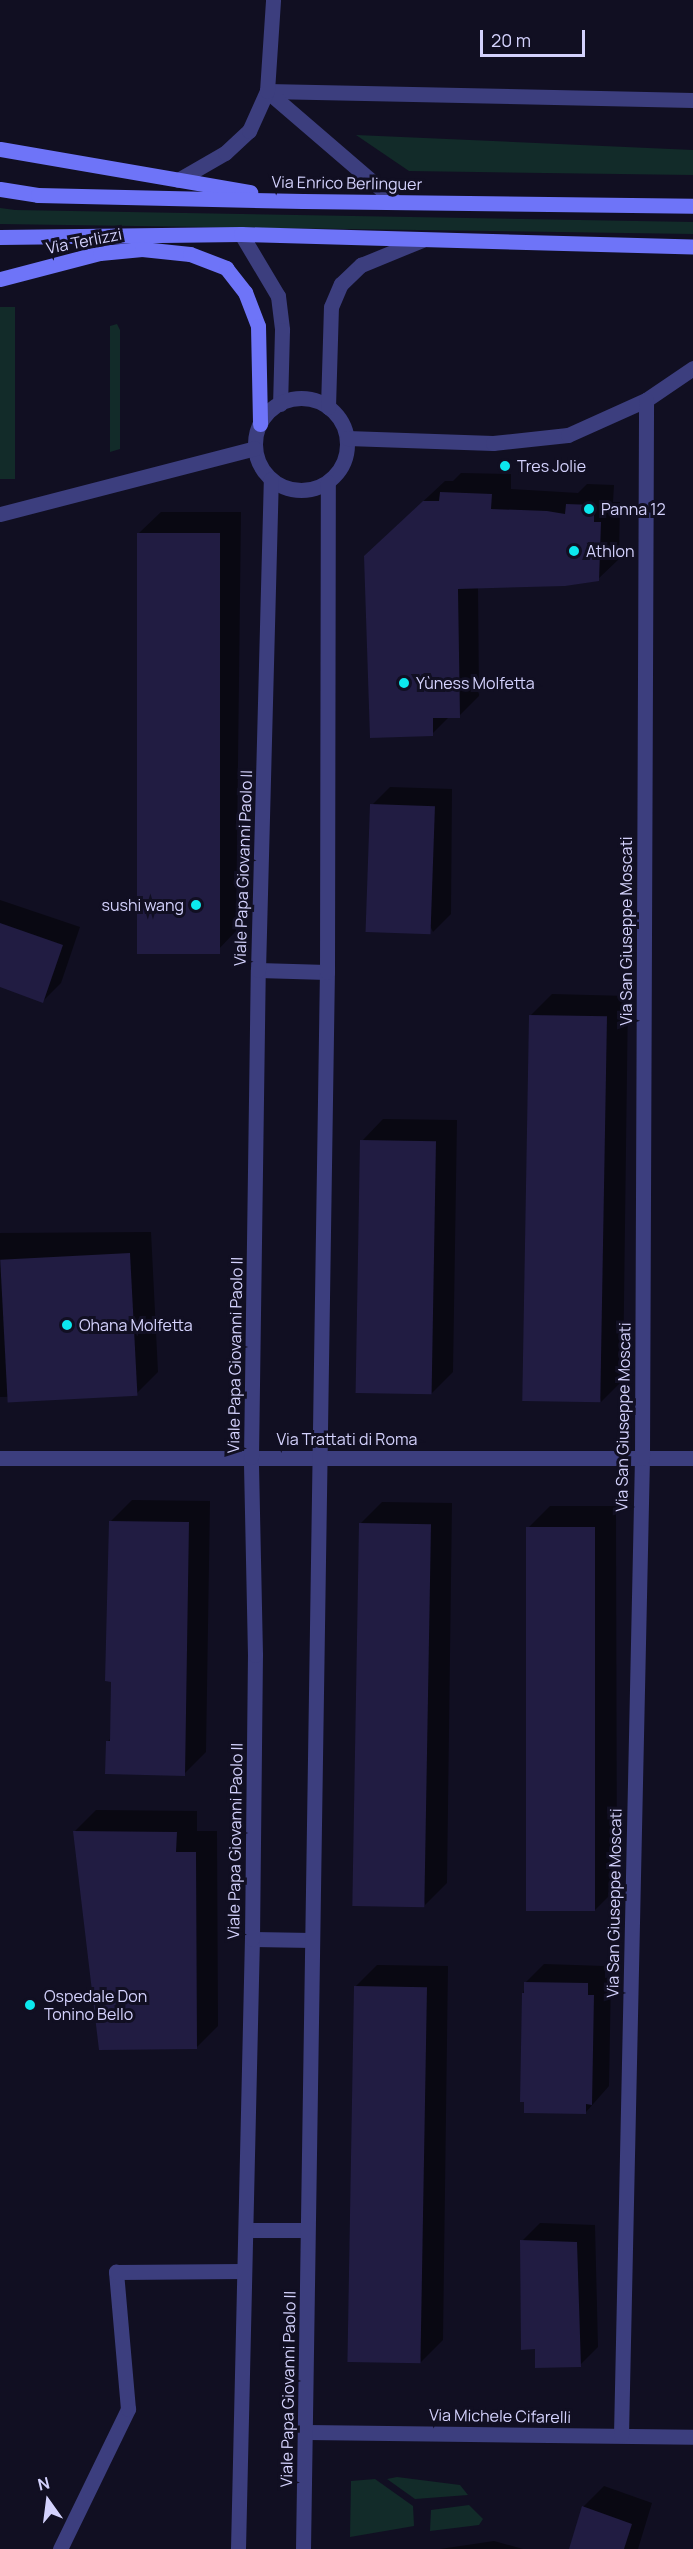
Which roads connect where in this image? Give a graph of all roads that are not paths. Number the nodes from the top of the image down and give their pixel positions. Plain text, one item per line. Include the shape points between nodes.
1 (273, 0) edge
2 (267, 91) junction
3 (693, 100) edge
4 (0, 149) edge
5 (178, 180) junction
6 (0, 189) edge
7 (303, 201) junction
8 (396, 202) junction
9 (693, 206) edge
10 (241, 234) junction
11 (0, 237) edge
12 (426, 239) junction
13 (693, 247) edge
14 (0, 279) edge
15 (693, 368) edge
16 (646, 400) junction
17 (280, 404) junction
18 (328, 407) junction
19 (260, 424) junction
20 (347, 438) junction
21 (255, 448) junction
22 (271, 479) junction
23 (328, 482) junction
24 (0, 514) edge
25 (258, 970) junction
26 (327, 972) junction
27 (251, 1456) junction
28 (320, 1457) junction
29 (0, 1458) edge
30 (642, 1458) junction
31 (693, 1458) edge
32 (252, 1939) junction
33 (312, 1940) junction
34 (246, 2230) junction
35 (308, 2230) junction
36 (243, 2271) junction
37 (307, 2432) junction
38 (621, 2435) junction
39 (693, 2437) edge
40 (60, 2549) edge
41 (238, 2549) edge
42 (303, 2549) edge

1 - 2 street
2 - 3 street
2 - 5 street via 249,132 225,153
2 - 8 street
4 - 5 main road
5 - 7 main road
6 - 7 main road, Via Enrico Berlinguer via 38,195
7 - 8 main road, Via Enrico Berlinguer
8 - 9 main road, Via Enrico Berlinguer
10 - 11 main road
10 - 12 main road
10 - 17 street via 278,296 282,330
12 - 13 main road
12 - 18 street via 361,265 341,284 331,308
14 - 19 main road, Via Terlizzi via 100,253 142,249 190,254 226,268 244,292 258,326
15 - 16 street
16 - 20 street via 568,435 494,443
16 - 30 street, Via San Giuseppe Moscati
17 - 18 street via 304,399
17 - 19 street
18 - 20 street
19 - 21 street
20 - 23 street via 343,463
21 - 22 street via 260,465
21 - 24 street
22 - 23 street via 299,490
22 - 25 street, Viale Papa Giovanni Paolo II
23 - 26 street, Viale Papa Giovanni Paolo II
25 - 26 street
25 - 27 street, Viale Papa Giovanni Paolo II
26 - 28 street, Viale Papa Giovanni Paolo II
27 - 28 street, Via Trattati di Roma
27 - 29 street, Via Trattati di Roma
27 - 32 street, Viale Papa Giovanni Paolo II via 255,1655
28 - 30 street, Via Trattati di Roma
28 - 33 street, Viale Papa Giovanni Paolo II
30 - 31 street, Via Trattati di Roma
30 - 38 street, Via San Giuseppe Moscati
32 - 33 street
32 - 34 street, Viale Papa Giovanni Paolo II
33 - 35 street, Viale Papa Giovanni Paolo II
34 - 35 street
34 - 36 street, Viale Papa Giovanni Paolo II
35 - 37 street, Viale Papa Giovanni Paolo II
36 - 40 street via 116,2272 128,2409
36 - 41 street, Viale Papa Giovanni Paolo II
37 - 38 street, Via Michele Cifarelli
37 - 42 street, Viale Papa Giovanni Paolo II
38 - 39 street, Via Michele Cifarelli

